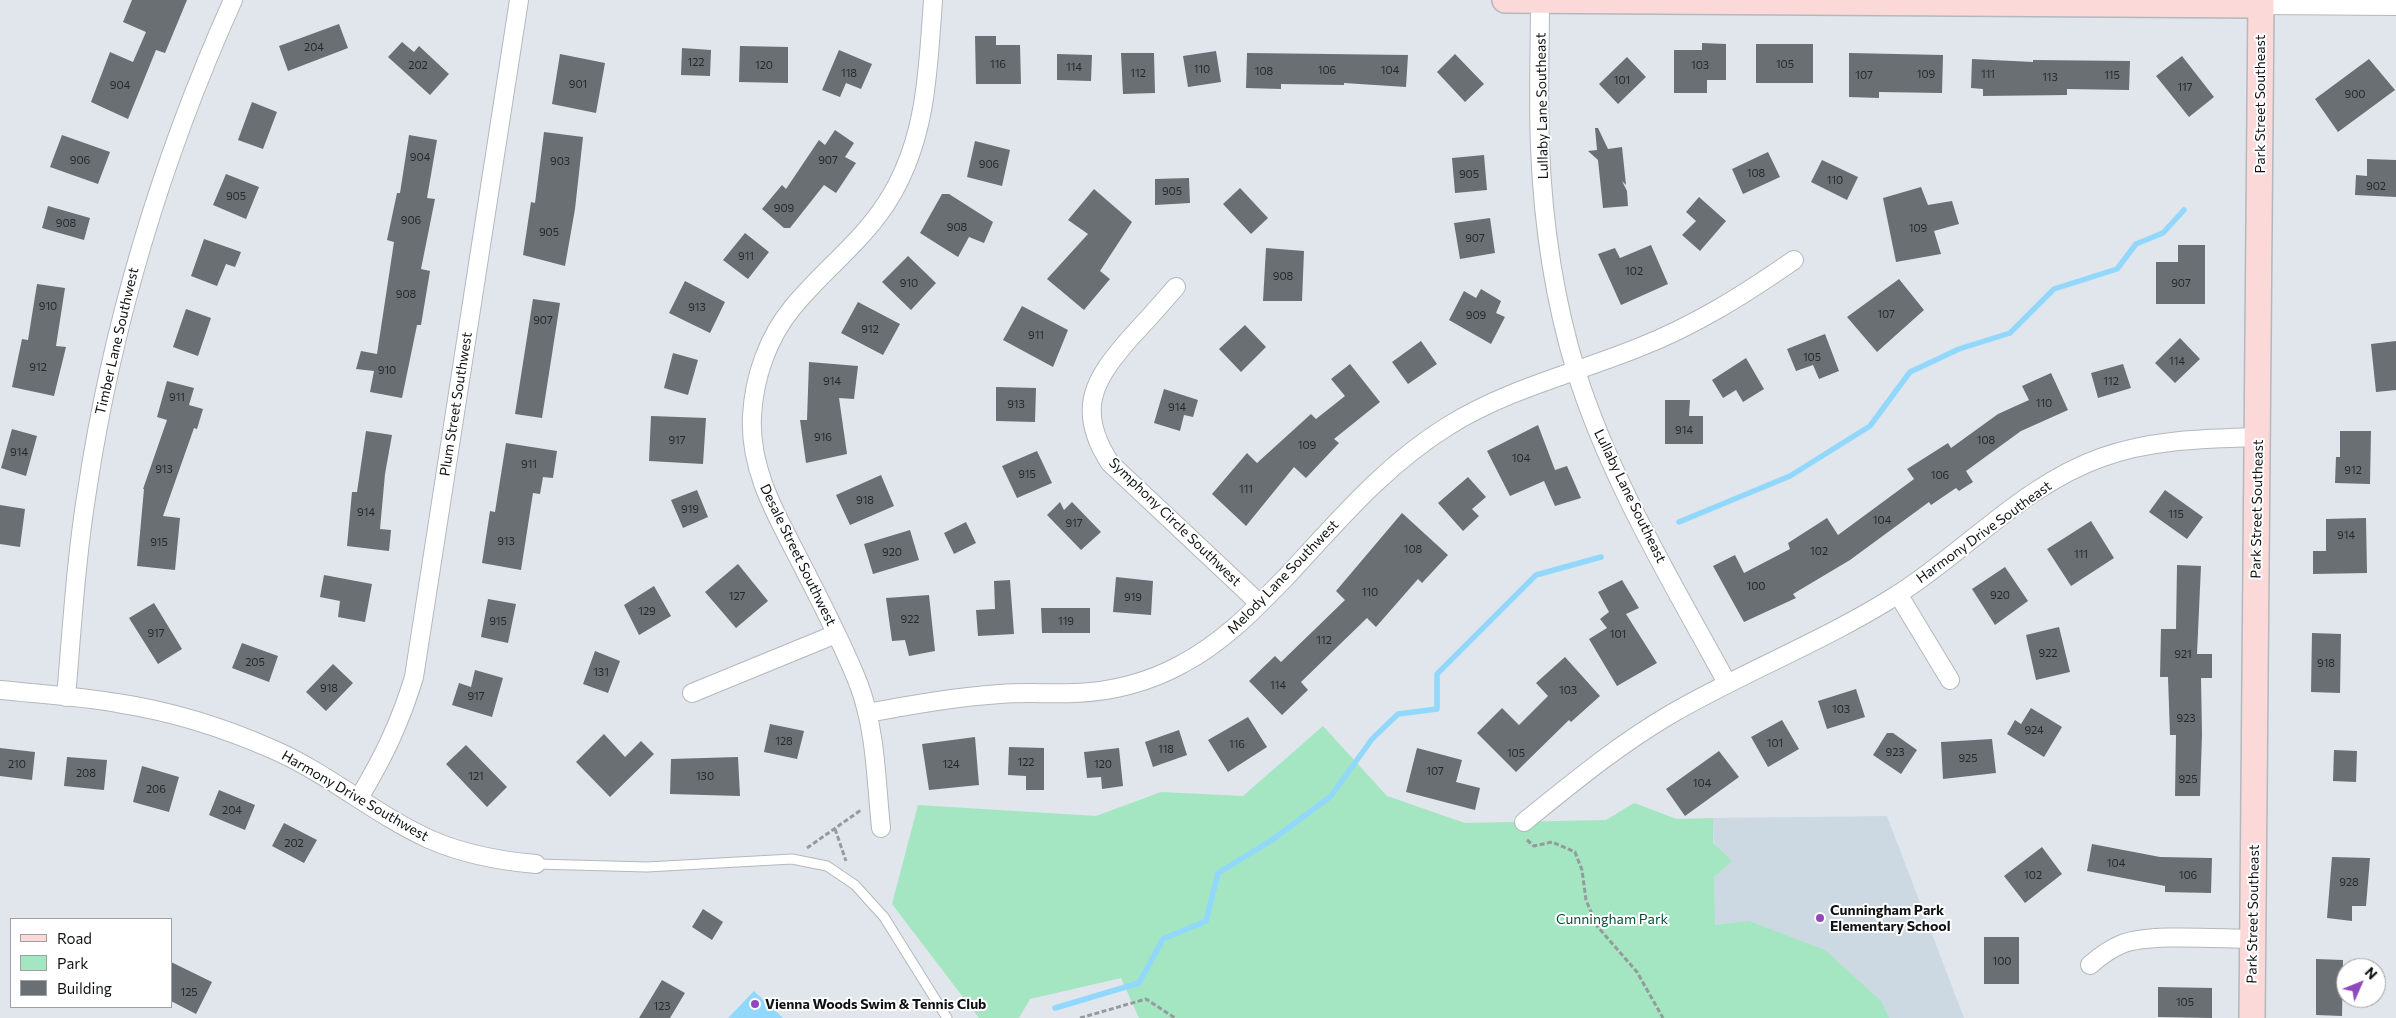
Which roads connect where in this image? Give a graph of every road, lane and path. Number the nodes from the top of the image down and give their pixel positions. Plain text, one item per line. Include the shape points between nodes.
1 (234, 0) edge
2 (519, 0) edge
3 (933, 0) edge
4 (1504, 0) edge
5 (1540, 0) edge
6 (2261, 3) edge
7 (2396, 6) edge
8 (1794, 260) dead end
9 (1176, 287) dead end
10 (1576, 371) junction
11 (2258, 437) junction
12 (1898, 594) junction
13 (1260, 604) junction
14 (836, 634) junction
15 (1950, 680) dead end
16 (1727, 684) junction
17 (0, 690) edge
18 (692, 693) dead end
19 (66, 697) junction
20 (867, 713) junction
21 (359, 798) junction
22 (879, 807) junction
23 (1524, 822) joint
24 (835, 828) junction
25 (881, 828) dead end
26 (792, 859) junction
27 (536, 864) joint
28 (855, 885) junction
29 (2253, 939) junction
30 (2090, 965) dead end
31 (947, 1018) edge
32 (1080, 1018) edge
33 (1176, 1018) edge
34 (1664, 1018) edge
35 (2252, 1018) edge

1 - 19 street, Timber Lane Southwest via 170,152 122,311 87,492
2 - 21 street, Plum Street Southwest via 414,677 403,715
3 - 14 street, Desale Street Southwest via 926,96 909,161 872,224 784,320 764,359 756,386 752,417 760,477
4 - 5 main road
5 - 6 main road
5 - 10 street, Lullaby Lane Southeast via 1540,148 1545,209 1554,276
6 - 7 street
6 - 11 main road, Park Street Southeast
8 - 10 street, Melody Lane Southwest via 1744,295 1694,323
9 - 13 street, Symphony Circle Southwest via 1102,373 1094,391 1094,430 1110,463
10 - 13 street, Melody Lane Southwest via 1490,402 1410,452 1376,480
10 - 16 street, Lullaby Lane Southeast via 1620,482
11 - 12 street, Harmony Drive Southeast via 2171,441 2136,447 2084,465 2032,493 1935,570
11 - 29 main road, Park Street Southeast
12 - 15 street
12 - 16 street, Harmony Drive Southeast
13 - 20 street, Melody Lane Southwest via 1214,645 1147,680 1112,689 1001,694
14 - 18 street
14 - 20 street, Desale Street Southwest
16 - 23 street via 1670,714 1616,750
17 - 19 street, Harmony Drive Southwest
19 - 21 street, Harmony Drive Southwest via 171,713 226,730 316,771
20 - 22 street, Desale Street Southwest via 874,744
21 - 27 street, Harmony Drive Southwest via 430,840 467,853
22 - 24 path via 863,809
22 - 25 street, Desale Street Southwest
23 - 34 path via 1519,830 1534,846 1552,842 1575,852 1582,870 1586,900 1597,926 1637,972
24 - 26 path
24 - 28 path
26 - 27 lane via 647,867
26 - 28 lane via 827,866
28 - 31 lane via 884,917
29 - 30 street via 2142,939 2123,944
29 - 35 main road, Park Street Southeast
32 - 33 path via 1146,999

